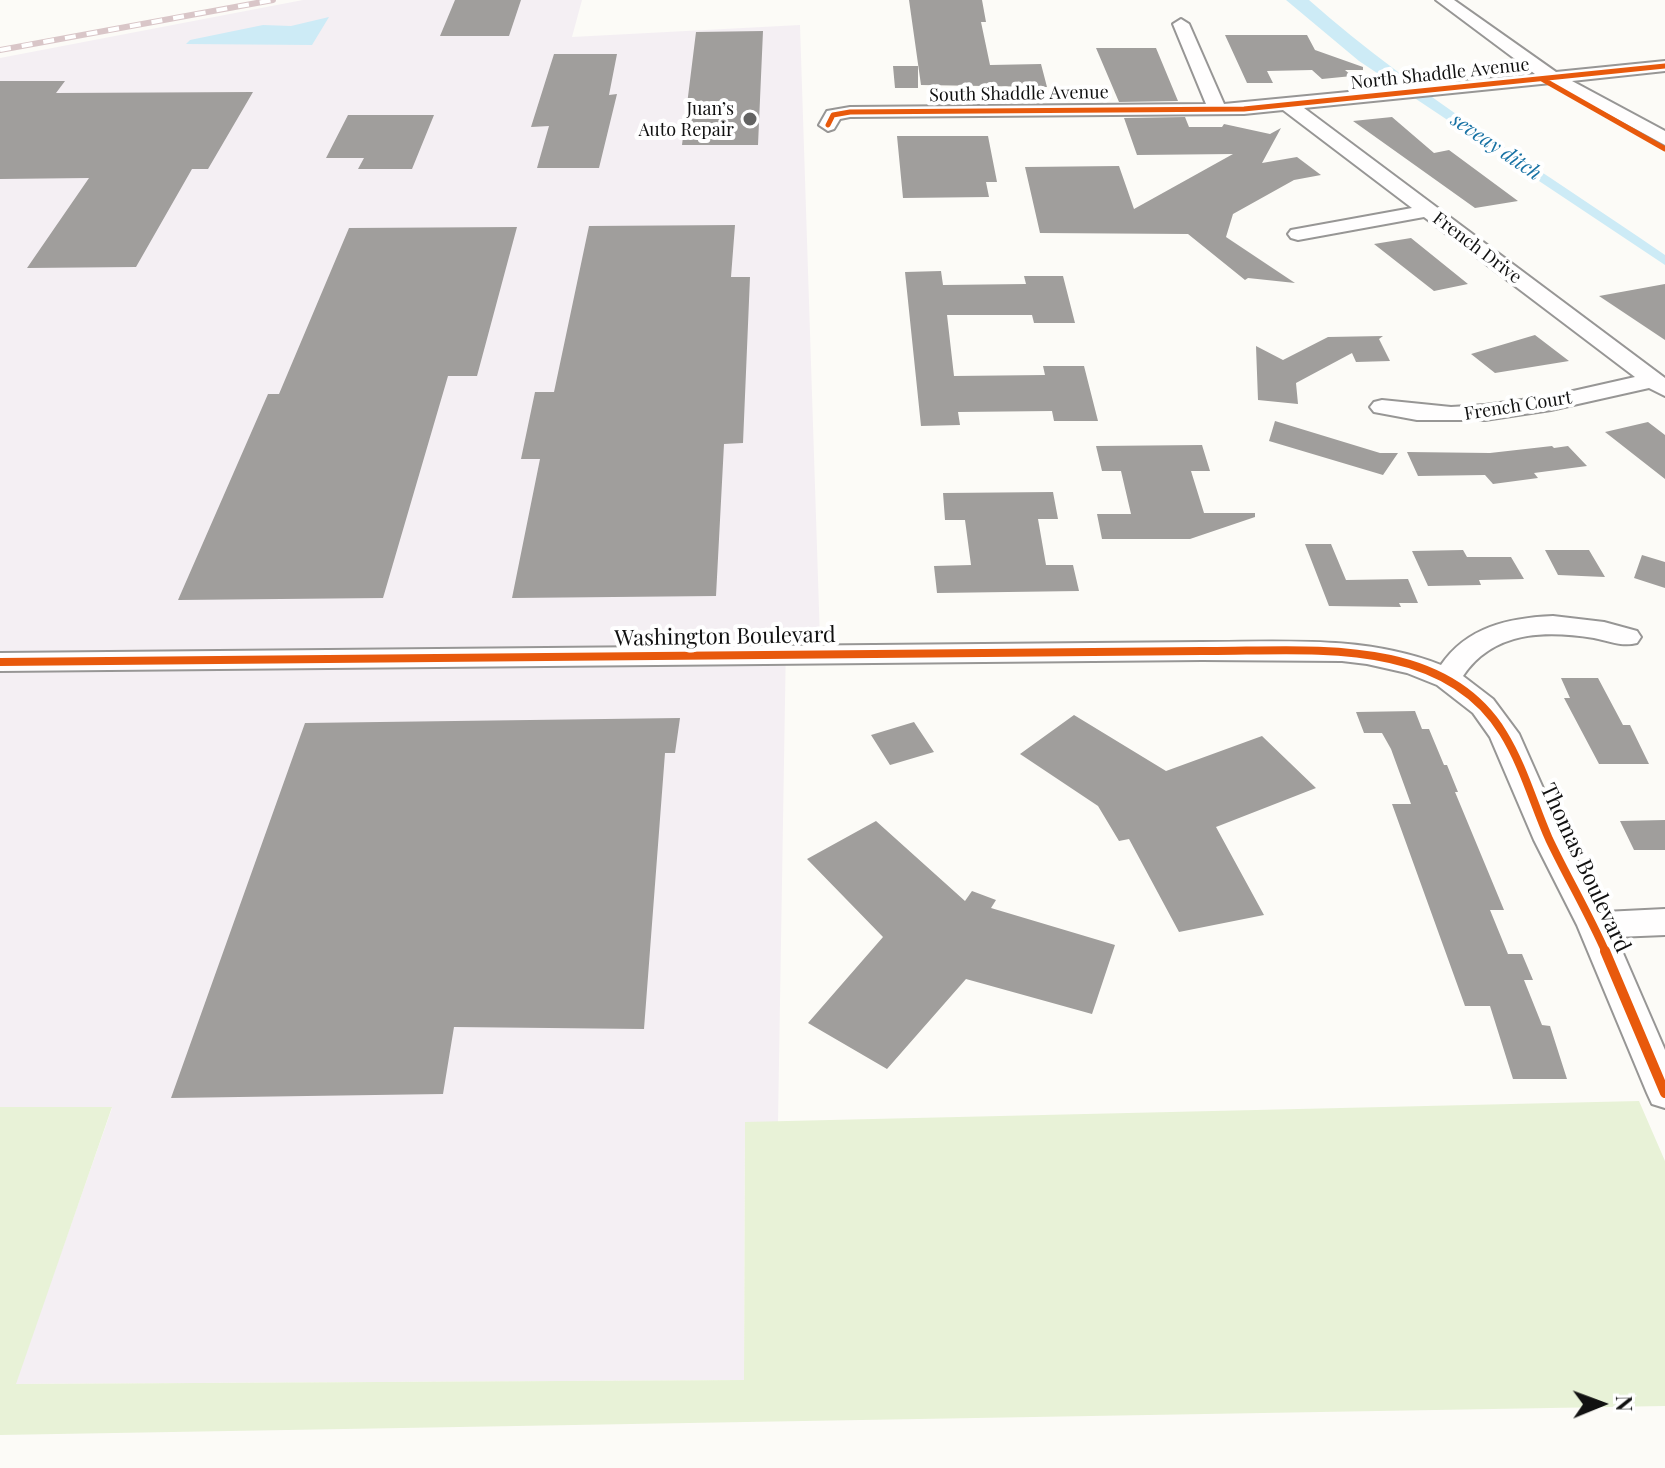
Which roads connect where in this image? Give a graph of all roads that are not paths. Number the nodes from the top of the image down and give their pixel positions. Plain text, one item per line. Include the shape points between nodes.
1 (1444, 0) edge
2 (1181, 24) dead end
3 (1665, 66) edge
4 (1556, 78) junction
5 (1289, 106) junction
6 (1217, 109) junction
7 (828, 125) dead end
8 (1665, 139) edge
9 (1427, 211) junction
10 (1298, 234) dead end
11 (1659, 384) edge
12 (1382, 407) dead end
13 (1627, 637) dead end
14 (0, 662) edge
15 (1447, 678) junction
16 (1665, 922) edge
17 (1594, 925) junction
18 (1665, 1093) edge

1 - 4 street
2 - 6 street
3 - 4 street, North Shaddle Avenue
4 - 5 street, North Shaddle Avenue
4 - 8 street
5 - 6 street, North Shaddle Avenue
5 - 9 street, French Drive
6 - 7 street, South Shaddle Avenue via 850,112 833,115
9 - 10 street
9 - 11 street, French Drive
11 - 12 street, French Court via 1489,414 1421,415
13 - 15 street via 1578,624 1505,630 1478,643 1453,665
14 - 15 street, Washington Boulevard via 1342,652 1414,665
15 - 17 street, Thomas Boulevard via 1483,706 1504,734
16 - 17 street
17 - 18 street, Thomas Boulevard

